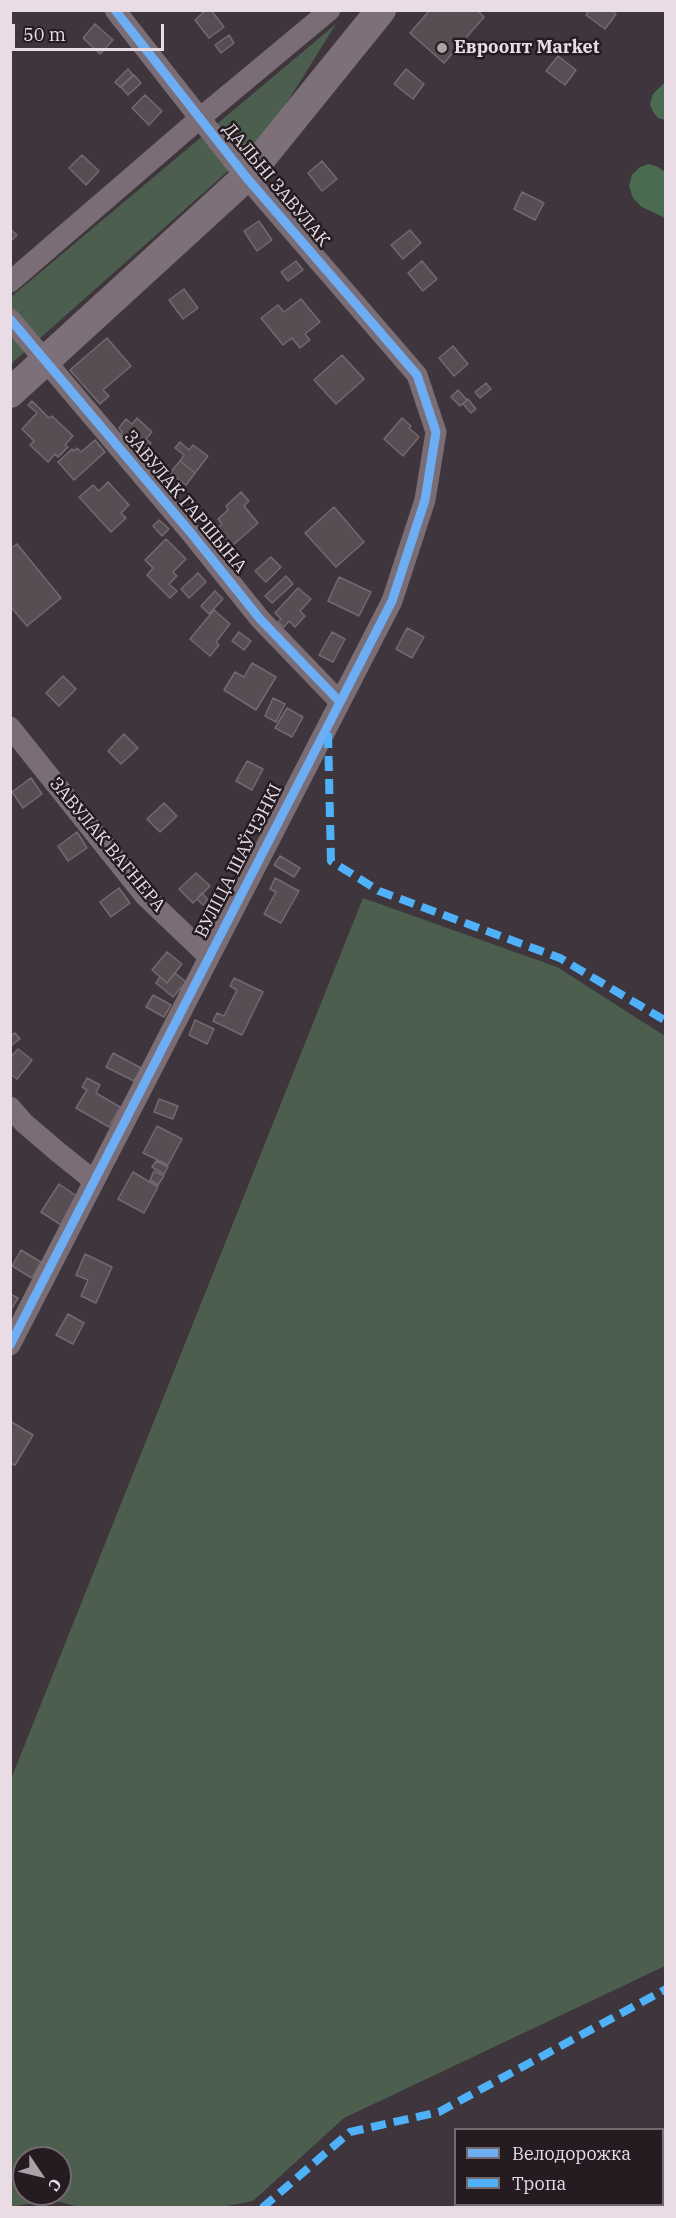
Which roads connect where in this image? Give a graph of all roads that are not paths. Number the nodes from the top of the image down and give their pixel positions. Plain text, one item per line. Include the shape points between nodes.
1 (115, 10) edge
2 (330, 10) edge
3 (381, 10) edge
4 (199, 119) junction
5 (246, 177) junction
6 (10, 282) edge
7 (10, 319) edge
8 (45, 361) junction
9 (417, 375) joint
10 (10, 393) edge
11 (339, 701) junction
12 (10, 727) edge
13 (209, 957) junction
14 (10, 1107) edge
15 (94, 1181) junction
16 (10, 1345) edge

1 - 4 street, ДАЛЬНІ ЗАВУЛАК
2 - 4 street
3 - 5 main road
4 - 5 street, ДАЛЬНІ ЗАВУЛАК
4 - 6 street
5 - 8 main road
5 - 9 street, ДАЛЬНІ ЗАВУЛАК
7 - 8 street, ЗАВУЛАК ГАРШЫНА
8 - 10 main road
8 - 11 street, ЗАВУЛАК ГАРШЫНА via 260,619
9 - 11 street, ВУЛІЦА ШАЎЧЭНКІ via 436,432 425,500 392,601
11 - 13 street, ВУЛІЦА ШАЎЧЭНКІ
12 - 13 street, ЗАВУЛАК ВАГНЕРА via 145,896
13 - 15 street, ВУЛІЦА ШАЎЧЭНКІ
14 - 15 street
15 - 16 street, ВУЛІЦА ШАЎЧЭНКІ

